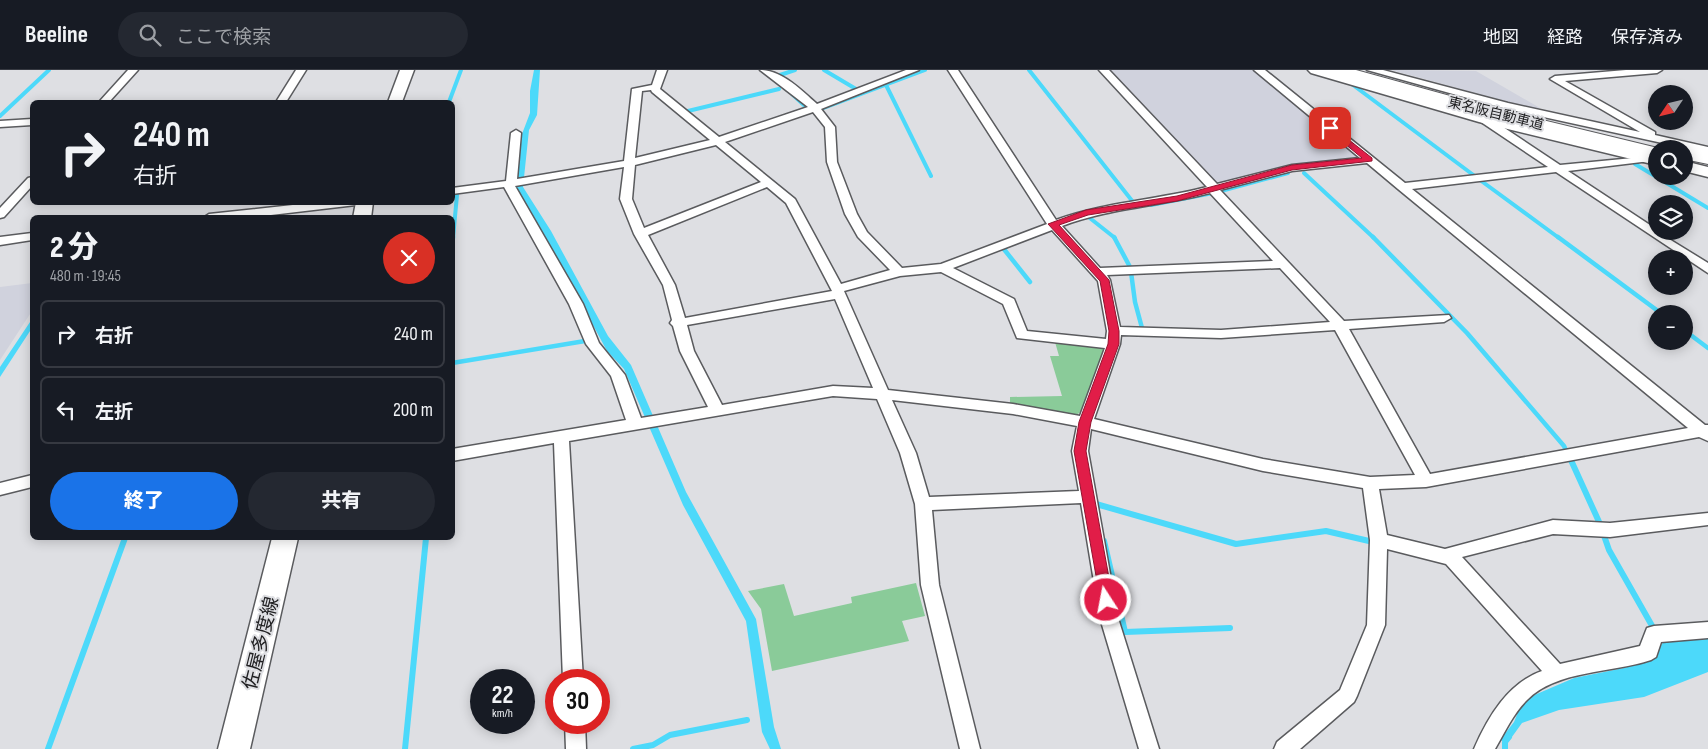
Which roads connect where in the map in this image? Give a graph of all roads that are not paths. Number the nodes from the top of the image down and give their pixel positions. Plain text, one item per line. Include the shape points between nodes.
1 (133, 70) edge
2 (301, 70) edge
3 (407, 70) edge
4 (662, 70) edge
5 (765, 70) edge
6 (876, 70) edge
7 (914, 70) edge
8 (953, 70) edge
9 (1104, 70) edge
10 (1259, 70) edge
11 (1316, 70) edge
12 (1337, 70) edge
13 (1359, 70) edge
14 (1372, 70) edge
15 (1657, 70) edge
16 (891, 79) junction
17 (656, 87) junction
18 (106, 100) edge
19 (282, 100) edge
20 (396, 100) edge
21 (814, 107) junction
22 (1485, 118) junction
23 (30, 122) edge
24 (0, 124) edge
25 (516, 133) dead end
26 (716, 140) junction
27 (1653, 140) edge
28 (1648, 144) edge
29 (1708, 150) edge
30 (1648, 151) edge
31 (1693, 151) edge
32 (1648, 152) edge
33 (1648, 152) edge
34 (1648, 154) edge
35 (1693, 154) edge
36 (1708, 158) edge
37 (1369, 160) junction
38 (1693, 161) edge
39 (629, 162) junction
40 (1708, 165) edge
41 (1693, 168) edge
42 (1559, 170) junction
43 (1708, 172) edge
44 (30, 182) edge
45 (769, 183) junction
46 (511, 184) junction
47 (1402, 187) junction
48 (1213, 188) junction
49 (455, 191) edge
50 (327, 205) edge
51 (0, 215) edge
52 (230, 215) edge
53 (1053, 224) junction
54 (640, 234) junction
55 (30, 237) edge
56 (0, 241) edge
57 (1282, 264) junction
58 (944, 268) junction
59 (1708, 269) edge
60 (899, 272) junction
61 (1098, 272) junction
62 (838, 291) junction
63 (1444, 318) dead end
64 (678, 323) junction
65 (1339, 324) junction
66 (1114, 338) junction
67 (884, 394) junction
68 (716, 410) junction
69 (1085, 422) junction
70 (639, 423) junction
71 (1706, 432) edge
72 (561, 437) junction
73 (455, 455) edge
74 (1426, 481) junction
75 (30, 482) edge
76 (1370, 483) junction
77 (0, 489) edge
78 (1086, 497) junction
79 (923, 504) junction
80 (1708, 519) edge
81 (286, 540) edge
82 (1379, 540) junction
83 (1452, 558) junction
84 (1708, 630) edge
85 (572, 669) edge
86 (1557, 674) junction
87 (575, 734) edge
88 (234, 749) edge
89 (576, 749) edge
90 (970, 749) edge
91 (1149, 749) edge
92 (1284, 749) edge
93 (1484, 749) edge

1 - 18 street
2 - 19 street
3 - 20 main road
4 - 17 street
5 - 21 street
6 - 16 street
7 - 16 street
8 - 53 street
9 - 48 street
10 - 37 street
11 - 22 main road
12 - 33 highway, 東名阪自動車道
13 - 28 highway, 東名阪自動車道
14 - 30 street via 1507,106
15 - 27 street via 1555,79 1653,135
16 - 21 street
17 - 26 street via 655,90
17 - 39 street via 637,89
21 - 26 street
21 - 60 street via 830,127 832,162 851,214 862,234
22 - 32 main road
22 - 42 street
23 - 24 street
25 - 46 street
26 - 39 street
26 - 45 street
29 - 31 street
34 - 42 street
35 - 36 highway
37 - 47 street
37 - 48 street via 1292,168
38 - 40 highway
39 - 46 street via 584,173
39 - 54 street via 626,199
41 - 43 main road
42 - 47 street
42 - 59 street
44 - 51 street
45 - 54 street
45 - 62 street via 791,201
46 - 49 street
46 - 70 street via 576,304 593,344 618,375
47 - 71 street
48 - 53 street via 1177,198 1086,213
48 - 57 street
50 - 52 street
53 - 58 street
53 - 61 street
54 - 64 street via 668,285
55 - 56 street
57 - 61 street
57 - 65 street
58 - 60 street
58 - 66 street via 1009,302 1022,336
60 - 62 street
61 - 66 street via 1104,280
62 - 64 street
62 - 67 street
63 - 65 street
64 - 68 street via 687,350
65 - 66 street via 1221,334
65 - 74 street
66 - 69 street
67 - 68 street via 833,391
67 - 69 street via 1013,409
67 - 79 street via 908,453
68 - 70 street
69 - 76 street via 1263,465
69 - 78 street via 1080,451
70 - 72 street
71 - 74 street
72 - 73 street
72 - 85 street
74 - 76 street
75 - 77 street
76 - 82 street
78 - 79 street
78 - 91 street via 1109,618
79 - 90 street via 930,585
80 - 83 street via 1602,530 1553,527 1452,553
81 - 88 main road, 佐屋多度線
82 - 83 street
82 - 92 street via 1376,625 1347,696
83 - 86 street
84 - 86 street via 1657,634 1650,651 1644,654
86 - 93 street via 1521,692
87 - 89 street

